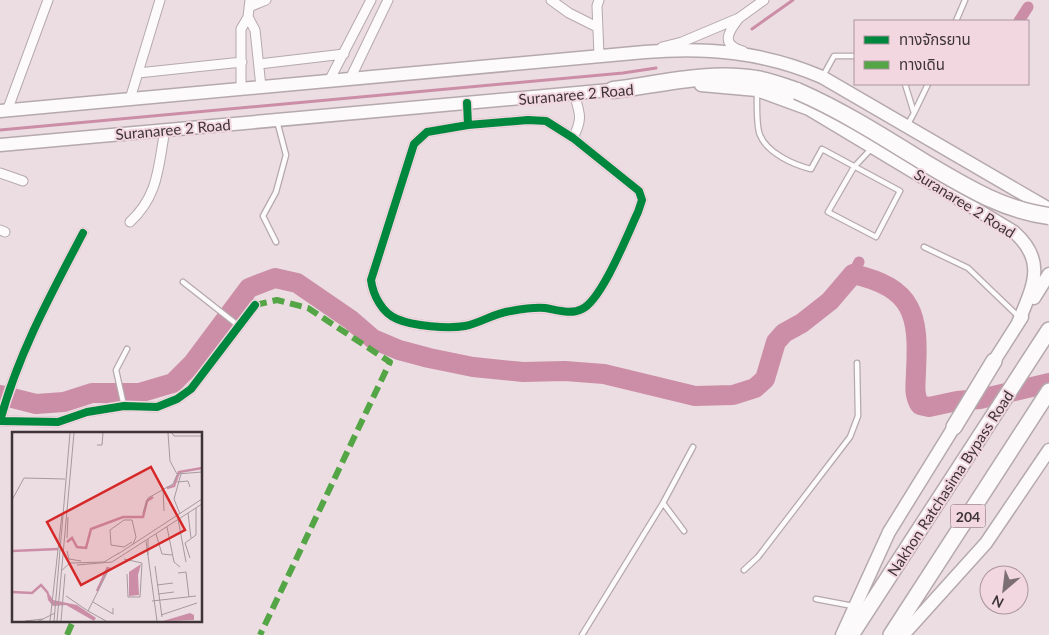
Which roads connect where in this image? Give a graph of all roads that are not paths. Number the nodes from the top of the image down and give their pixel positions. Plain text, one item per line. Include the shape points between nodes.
1 (48, 0) edge
2 (160, 0) edge
3 (266, 0) edge
4 (371, 0) edge
5 (388, 0) edge
6 (551, 0) edge
7 (599, 0) edge
8 (764, 0) edge
9 (966, 0) edge
10 (250, 3) edge
11 (248, 17) junction
12 (739, 18) junction
13 (956, 20) edge
14 (597, 28) junction
15 (645, 52) junction
16 (344, 54) junction
17 (599, 55) junction
18 (762, 56) junction
19 (854, 56) edge
20 (242, 62) junction
21 (259, 64) junction
22 (138, 74) junction
23 (822, 77) junction
24 (350, 78) junction
25 (329, 81) junction
26 (904, 85) edge
27 (928, 85) edge
28 (261, 87) junction
29 (241, 89) junction
30 (613, 90) junction
31 (757, 90) junction
32 (574, 94) junction
33 (130, 99) junction
34 (467, 104) junction
35 (4, 111) edge
36 (914, 113) junction
37 (277, 120) junction
38 (468, 125) junction
39 (906, 126) junction
40 (165, 130) junction
41 (573, 138) junction
42 (0, 145) edge
43 (873, 147) junction
44 (942, 147) junction
45 (854, 167) junction
46 (0, 173) edge
47 (924, 178) junction
48 (23, 181) dead end
49 (1049, 209) edge
50 (1049, 216) edge
51 (130, 222) dead end
52 (83, 233) dead end
53 (276, 242) dead end
54 (924, 247) dead end
55 (1049, 274) edge
56 (183, 282) dead end
57 (255, 304) dead end
58 (1019, 321) junction
59 (236, 323) junction
60 (1049, 330) edge
61 (127, 349) dead end
62 (857, 362) dead end
63 (994, 362) joint
64 (1047, 394) edge
65 (124, 406) junction
66 (0, 420) edge
67 (954, 427) joint
68 (693, 448) dead end
69 (1049, 450) edge
70 (663, 503) junction
71 (684, 531) dead end
72 (744, 570) dead end
73 (816, 599) dead end
74 (855, 606) junction
75 (582, 635) edge
76 (842, 635) edge
77 (851, 635) edge
78 (891, 635) edge
79 (903, 635) edge

1 - 35 street
2 - 22 street
3 - 10 street
4 - 16 street
5 - 24 street
6 - 14 street
7 - 14 street
8 - 12 street
9 - 13 lane
10 - 11 street
11 - 20 street via 241,29
11 - 21 street via 255,30
12 - 15 street via 682,42
12 - 18 street via 729,32 730,44 736,49
14 - 17 street
15 - 17 main road
15 - 18 main road via 706,50
16 - 21 street
16 - 25 street
17 - 24 main road
18 - 23 main road
19 - 23 lane via 834,56
20 - 22 street
20 - 29 street
21 - 28 street
22 - 33 street
23 - 39 main road
24 - 25 main road
25 - 28 main road
26 - 36 lane
27 - 36 lane
28 - 29 main road
29 - 33 main road
30 - 31 main road, Suranaree 2 Road via 702,84
30 - 32 main road, Suranaree 2 Road
30 - 50 highway, bridge via 700,78 758,79 798,91 981,196 1012,208
31 - 43 main road, Suranaree 2 Road via 809,109
31 - 45 lane via 760,135 778,155 794,165 812,169 822,149
32 - 34 main road, Suranaree 2 Road
32 - 41 street via 581,115
33 - 35 main road
34 - 37 main road, Suranaree 2 Road
34 - 38 street
36 - 39 lane
37 - 40 main road, Suranaree 2 Road
37 - 53 lane via 286,155 276,192 263,216
38 - 41 street via 539,120
38 - 41 street via 427,132 414,144 371,280 375,297 397,319 435,326 464,326 511,310 543,308 574,312 594,300 642,200 632,185
39 - 44 main road
40 - 42 main road, Suranaree 2 Road
40 - 51 street via 154,188 143,210
43 - 45 lane
43 - 47 main road, Suranaree 2 Road
44 - 47 main road via 963,165 964,178 957,185 948,187
44 - 49 main road
45 - 45 lane via 828,212 876,238 900,191
46 - 48 street
47 - 58 main road, Suranaree 2 Road via 1014,232 1031,251 1035,274 1033,286
52 - 66 street via 42,310 11,384
54 - 58 lane via 968,268 1004,300
55 - 58 main road
56 - 59 lane
57 - 59 street
58 - 63 main road
59 - 65 street via 191,389 177,399 157,406
60 - 77 highway, Nakhon Ratchasima Bypass Road / 204
61 - 65 lane via 116,370
62 - 72 lane via 858,416 850,437
63 - 67 highway
64 - 78 highway, 204
65 - 66 street via 87,412 58,422
67 - 74 main road via 889,532
68 - 70 lane
69 - 79 main road via 986,543
70 - 71 lane
70 - 75 lane
73 - 74 lane
74 - 76 main road

